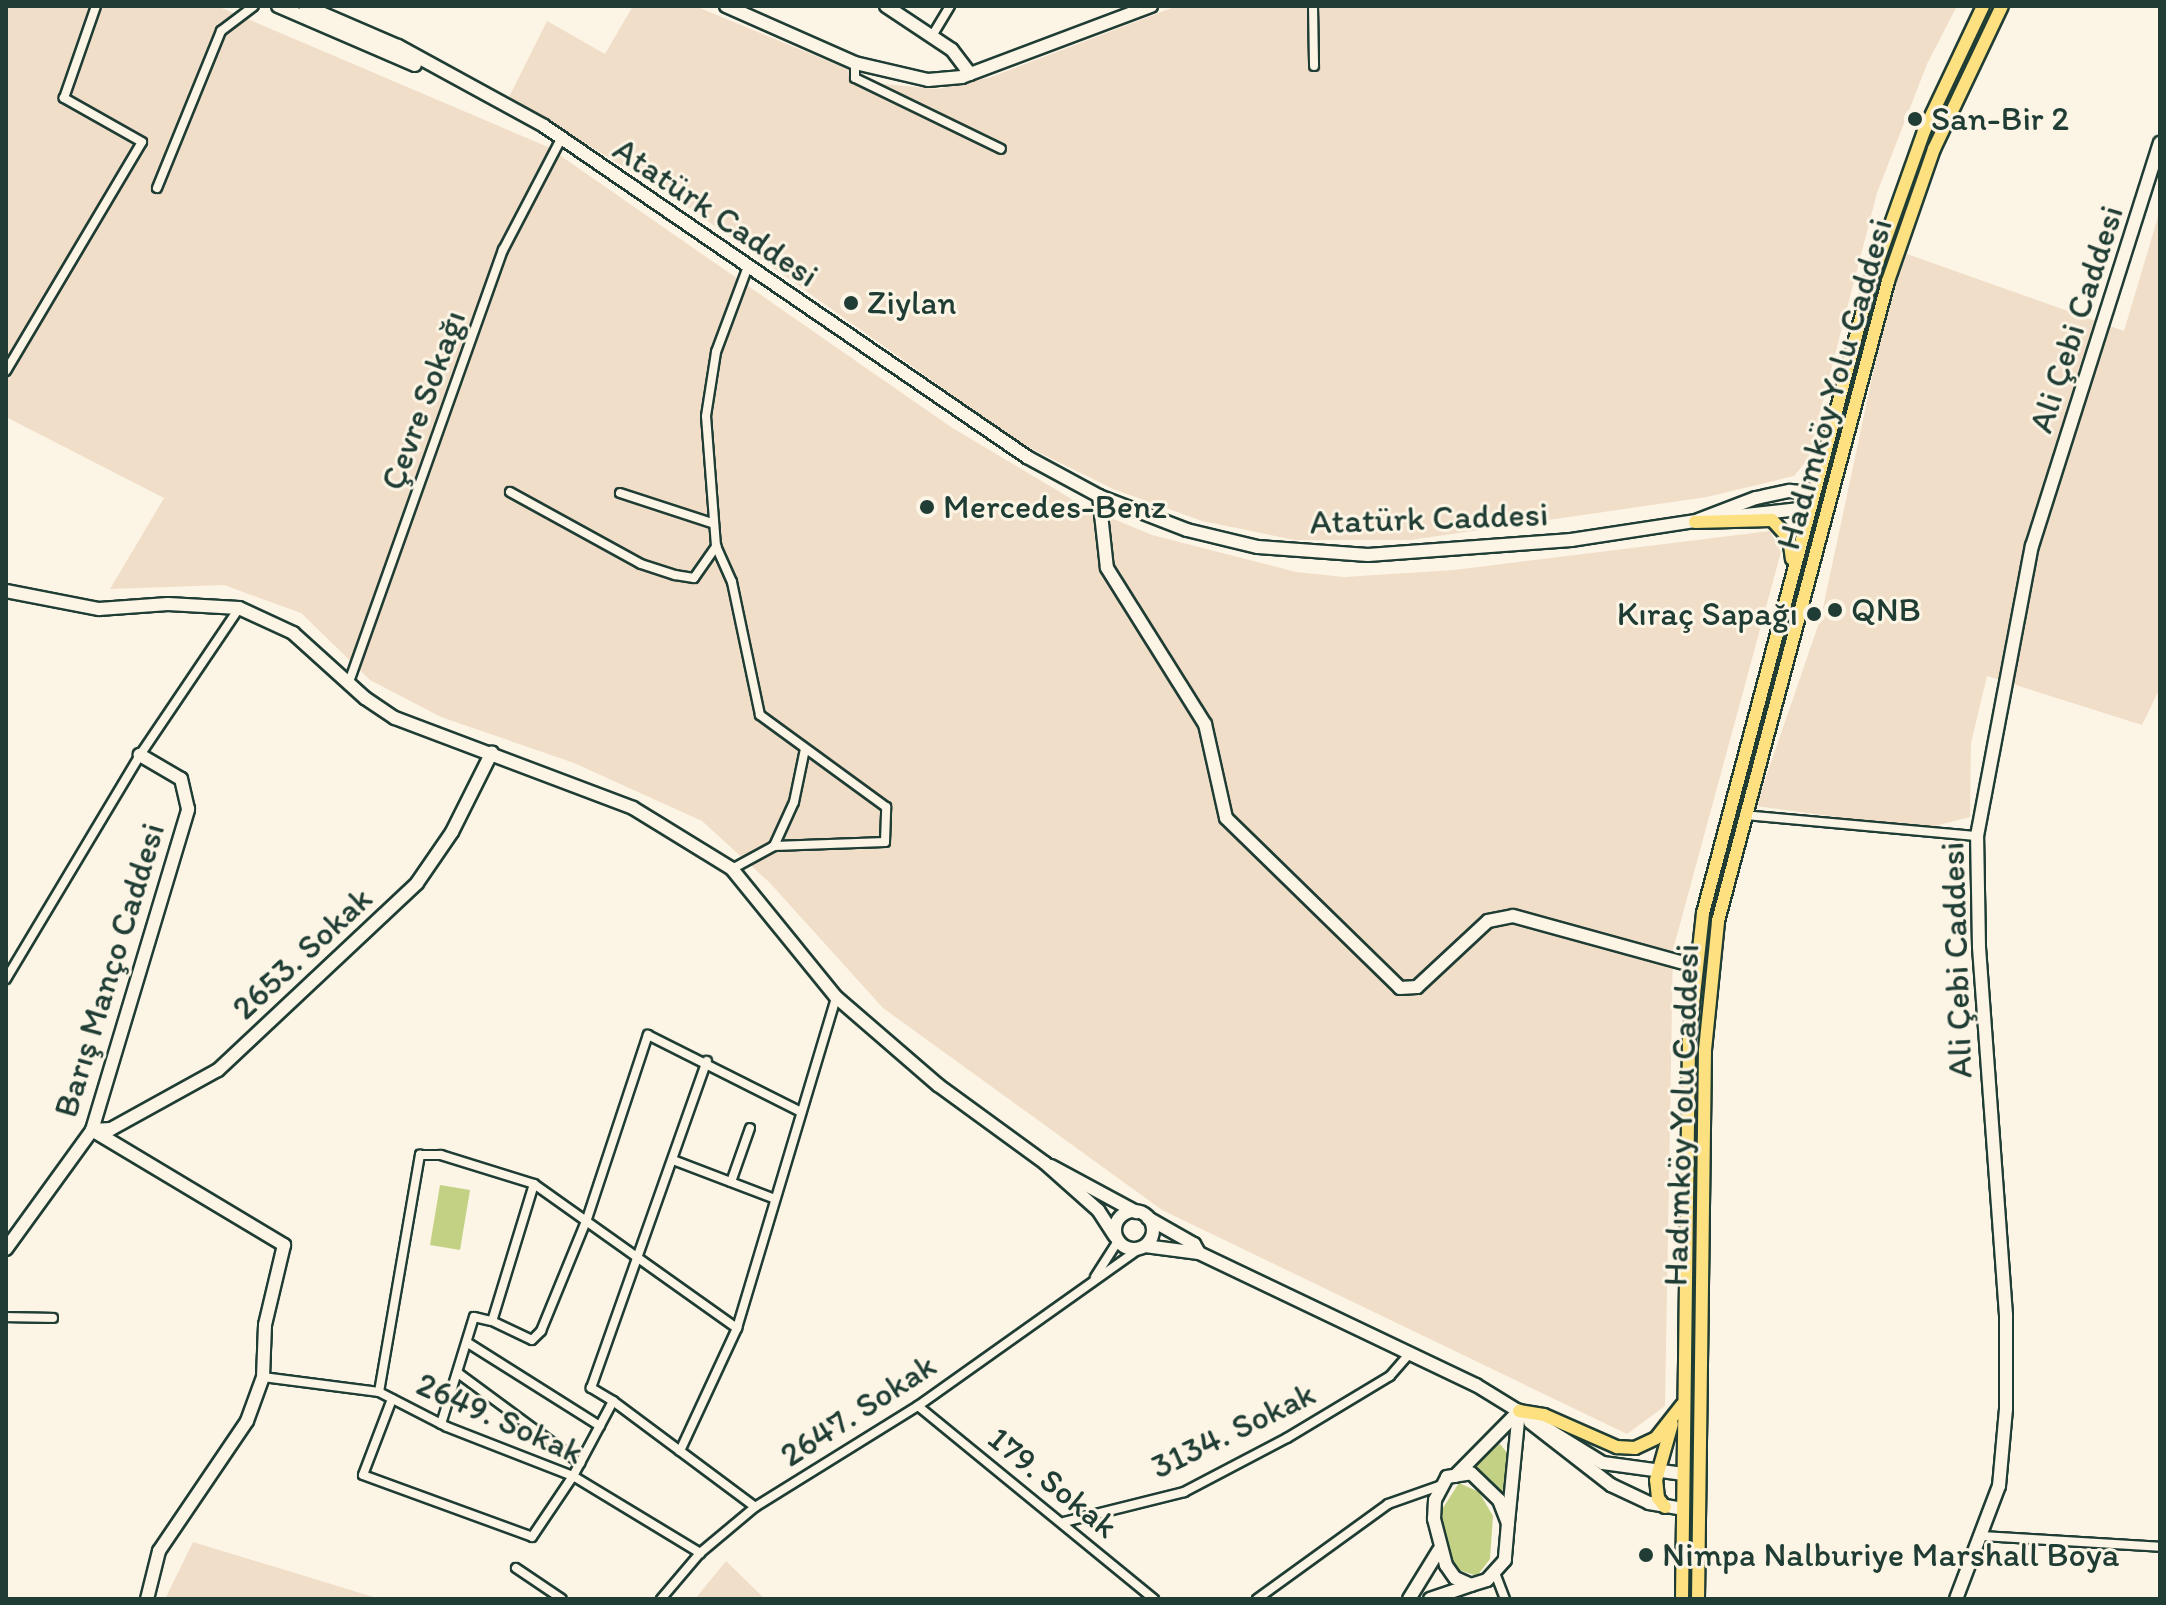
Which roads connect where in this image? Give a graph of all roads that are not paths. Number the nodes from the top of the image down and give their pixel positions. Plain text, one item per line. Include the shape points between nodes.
1 (96, 6) edge
2 (254, 6) edge
3 (278, 6) edge
4 (305, 6) edge
5 (726, 6) edge
6 (886, 6) edge
7 (950, 6) edge
8 (1151, 6) edge
9 (1313, 6) edge
10 (1983, 6) edge
11 (2002, 6) edge
12 (932, 36) junction
13 (855, 63) junction
14 (1314, 66) dead end
15 (970, 74) junction
16 (560, 140) junction
17 (2160, 143) edge
18 (1001, 149) dead end
19 (157, 188) dead end
20 (747, 269) junction
21 (6, 371) edge
22 (510, 492) dead end
23 (620, 493) dead end
24 (1813, 493) junction
25 (1099, 496) junction
26 (1818, 508) junction
27 (1695, 522) junction
28 (712, 523) junction
29 (716, 546) junction
30 (1793, 570) junction
31 (6, 591) edge
32 (239, 608) junction
33 (349, 682) junction
34 (805, 749) junction
35 (492, 752) junction
36 (140, 755) junction
37 (1744, 815) junction
38 (1977, 836) junction
39 (774, 846) junction
40 (732, 869) junction
41 (1694, 966) junction
42 (6, 979) edge
43 (836, 997) junction
44 (707, 1061) junction
45 (801, 1112) junction
46 (750, 1128) dead end
47 (92, 1130) junction
48 (673, 1160) junction
49 (1045, 1163) junction
50 (731, 1182) junction
51 (534, 1184) junction
52 (775, 1199) junction
53 (1142, 1215) junction
54 (587, 1219) junction
55 (1116, 1238) junction
56 (1142, 1248) junction
57 (6, 1249) edge
58 (1199, 1253) junction
59 (641, 1255) junction
60 (1095, 1277) junction
61 (6, 1317) edge
62 (53, 1318) dead end
63 (492, 1321) junction
64 (737, 1328) junction
65 (468, 1343) junction
66 (1410, 1353) junction
67 (458, 1373) junction
68 (263, 1377) junction
69 (379, 1392) junction
70 (392, 1399) junction
71 (613, 1401) junction
72 (1684, 1402) junction
73 (918, 1406) junction
74 (1519, 1411) junction
75 (1673, 1421) junction
76 (441, 1424) junction
77 (600, 1426) junction
78 (680, 1451) junction
79 (580, 1463) junction
80 (1658, 1471) junction
81 (1683, 1474) junction
82 (573, 1476) junction
83 (1455, 1476) junction
84 (1443, 1485) junction
85 (1699, 1499) junction
86 (755, 1507) junction
87 (1665, 1507) junction
88 (1682, 1509) junction
89 (1064, 1522) junction
90 (1508, 1523) junction
91 (1982, 1536) junction
92 (2160, 1547) edge
93 (1439, 1550) junction
94 (700, 1553) junction
95 (516, 1568) dead end
96 (1495, 1573) junction
97 (1471, 1585) junction
98 (147, 1599) edge
99 (562, 1599) edge
100 (661, 1599) edge
101 (1154, 1599) edge
102 (1257, 1599) edge
103 (1409, 1599) edge
104 (1430, 1599) edge
105 (1505, 1599) edge
106 (1682, 1599) edge
107 (1698, 1599) edge
108 (1956, 1599) edge

1 - 21 street via 64,98 142,142
2 - 19 street via 221,31
3 - 16 street via 403,58
4 - 16 street, Atatürk Caddesi via 398,46 544,126
5 - 13 street
6 - 12 street
7 - 12 street
8 - 15 street
9 - 14 street
10 - 24 main road, Hadımköy Yolu Caddesi via 1924,131 1888,229
11 - 26 main road, Hadımköy Yolu Caddesi via 1943,128 1907,226
12 - 15 street via 962,60
13 - 15 street via 906,78
13 - 18 street via 855,78
16 - 20 street, Atatürk Caddesi
16 - 33 street, Çevre Sokağı via 503,250
17 - 38 street, Ali Çebi Caddesi via 2032,546
20 - 25 street, Atatürk Caddesi via 1027,457
20 - 28 street via 716,352 706,416
22 - 29 street via 641,564 675,575 694,578
23 - 28 street
24 - 26 main road, Hadımköy Yolu Caddesi
24 - 27 street via 1790,491 1756,498
25 - 27 street, Atatürk Caddesi via 1187,530 1311,554 1368,555 1571,540
25 - 41 street via 1107,568 1205,724 1226,818 1400,988 1417,987 1488,921 1513,916
26 - 27 street
26 - 30 main road, Hadımköy Yolu Caddesi
26 - 37 main road, Hadımköy Yolu Caddesi via 1803,596
27 - 30 main road via 1772,520 1789,538
28 - 29 street
29 - 34 street via 732,582 760,715
30 - 41 main road, Hadımköy Yolu Caddesi via 1710,880
31 - 32 street via 99,609 168,604
32 - 33 street via 293,633
32 - 36 street
33 - 35 street via 395,718
34 - 39 street via 794,802
34 - 39 street via 886,807 885,842
35 - 40 street via 633,808
35 - 47 street, 2653. Sokak via 452,832 417,883 362,935 218,1070 111,1129
36 - 42 street
36 - 47 street, Barış Manço Caddesi via 181,779 188,809
37 - 38 street
37 - 85 main road, Hadımköy Yolu Caddesi via 1718,921 1707,1010
38 - 91 street, Ali Çebi Caddesi via 1979,947 2006,1315 2003,1458
39 - 40 street
40 - 43 street
41 - 72 main road, Hadımköy Yolu Caddesi
43 - 45 street
43 - 49 street via 938,1085
44 - 45 street
44 - 48 street
44 - 54 street via 648,1035
45 - 52 street
46 - 50 street
47 - 57 street, Barış Manço Caddesi
47 - 68 street via 284,1245 265,1325
48 - 50 street
48 - 59 street
49 - 53 street via 1078,1176
49 - 55 street via 1098,1210
50 - 52 street
51 - 54 street
51 - 63 street
51 - 69 street via 441,1155 420,1155
52 - 64 street
53 - 55 street via 1118,1219
53 - 56 street via 1153,1230
53 - 58 street via 1194,1244
54 - 59 street
54 - 63 street via 541,1331 532,1340
55 - 56 street
55 - 60 street
56 - 58 street
56 - 60 street, 2647. Sokak
58 - 66 street
59 - 64 street
59 - 71 street via 591,1388
60 - 73 street, 2647. Sokak
61 - 62 street
63 - 65 street via 474,1317
64 - 78 street
65 - 67 street
65 - 77 street
66 - 74 street
66 - 89 street, 3134. Sokak via 1390,1376 1184,1492
67 - 76 street
67 - 79 street
68 - 69 street, 2649. Sokak
68 - 98 street via 247,1421 159,1551
69 - 70 street, 2649. Sokak
70 - 76 street, 2649. Sokak
70 - 82 street via 363,1475 532,1537
71 - 77 street
71 - 78 street
72 - 75 main road
72 - 81 main road, Hadımköy Yolu Caddesi
73 - 86 street, 2647. Sokak
73 - 89 street, 179. Sokak
74 - 75 main road via 1544,1415 1624,1448 1646,1445
74 - 80 street via 1603,1463
74 - 83 street
74 - 87 street via 1601,1479
74 - 90 street
75 - 80 main road
76 - 82 street, 2649. Sokak
77 - 79 street
78 - 86 street
79 - 82 street
80 - 81 street
80 - 87 main road via 1656,1492
81 - 85 main road
81 - 88 main road, Hadımköy Yolu Caddesi
82 - 94 street, 2649. Sokak
83 - 84 street
83 - 90 street via 1471,1473 1487,1485
84 - 93 street via 1435,1500
84 - 102 street via 1388,1504
85 - 88 main road
85 - 107 main road, Hadımköy Yolu Caddesi
86 - 94 street, 2647. Sokak
87 - 88 street
88 - 106 main road, Hadımköy Yolu Caddesi
89 - 101 street, 179. Sokak
90 - 96 street via 1505,1560
91 - 92 street
91 - 108 street, Ali Çebi Caddesi
93 - 97 street via 1455,1578
93 - 103 street
94 - 100 street, 2647. Sokak
95 - 99 street
96 - 97 street
96 - 105 street
97 - 104 street

